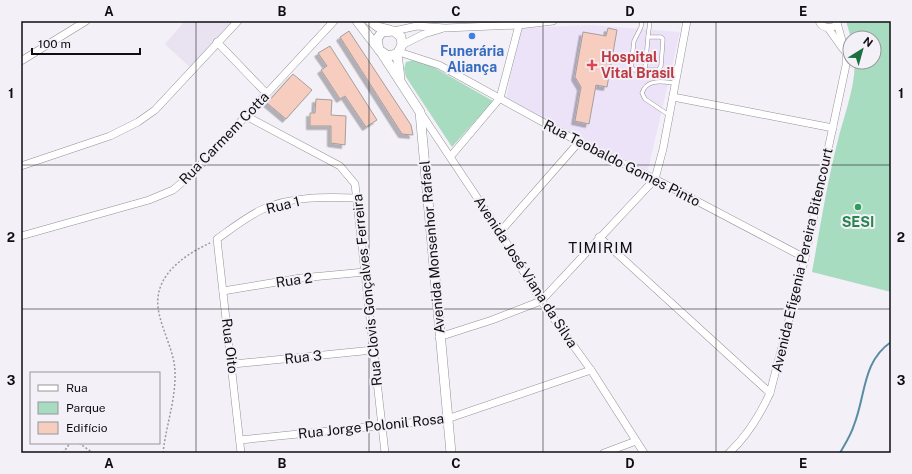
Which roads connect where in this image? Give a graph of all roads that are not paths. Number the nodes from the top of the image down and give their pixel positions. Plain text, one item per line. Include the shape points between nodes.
1 (86, 21) edge
2 (238, 21) edge
3 (334, 21) edge
4 (357, 21) edge
5 (370, 21) edge
6 (552, 21) edge
7 (642, 21) edge
8 (650, 21) edge
9 (686, 21) edge
10 (691, 21) edge
11 (813, 21) edge
12 (838, 22) edge
13 (490, 23) edge
14 (519, 25) junction
15 (823, 25) edge
16 (445, 28) junction
17 (392, 31) junction
18 (648, 37) junction
19 (842, 38) edge
20 (217, 42) junction
21 (379, 49) junction
22 (842, 49) edge
23 (399, 50) junction
24 (21, 61) edge
25 (645, 70) junction
26 (845, 70) edge
27 (402, 82) junction
28 (676, 83) junction
29 (266, 93) junction
30 (673, 97) junction
31 (500, 98) junction
32 (420, 112) junction
33 (669, 115) junction
34 (246, 116) junction
35 (833, 128) junction
36 (579, 142) junction
37 (451, 156) junction
38 (21, 166) edge
39 (654, 179) junction
40 (357, 198) junction
41 (500, 232) junction
42 (21, 236) edge
43 (599, 237) junction
44 (217, 239) joint
45 (805, 258) junction
46 (365, 272) junction
47 (223, 291) junction
48 (541, 301) junction
49 (440, 337) junction
50 (374, 350) junction
51 (233, 364) junction
52 (591, 370) junction
53 (770, 392) junction
54 (447, 419) junction
55 (382, 427) junction
56 (240, 440) junction
57 (636, 441) junction
58 (241, 453) edge
59 (385, 453) edge
60 (451, 453) edge
61 (604, 453) edge
62 (644, 453) edge
63 (729, 453) edge

1 - 24 street
2 - 20 street
3 - 29 street, Rua Carmem Cotta
4 - 21 main road, Avenida Monsenhor Rafael
5 - 17 main road via 378,27
6 - 14 street
7 - 25 lane via 642,27 634,41 631,66 634,70
8 - 18 lane
9 - 10 street
9 - 28 street
11 - 15 street
12 - 15 street via 832,28
12 - 19 street, Avenida Efigenia Pereira Bitencourt
13 - 14 street
13 - 16 street
14 - 31 street
15 - 22 street
16 - 17 street via 417,26
16 - 23 street via 424,34
17 - 21 main road via 386,30 380,35
17 - 23 main road via 401,37
18 - 25 lane
18 - 25 lane via 663,39 661,66 658,70
20 - 29 street
20 - 38 street via 155,110 138,122 110,136
21 - 23 main road via 388,56
21 - 27 main road, Avenida Monsenhor Rafael
23 - 27 main road
23 - 31 street, Rua Teobaldo Gomes Pinto via 440,65
26 - 35 street, Avenida Efigenia Pereira Bitencourt
27 - 32 main road, Avenida Monsenhor Rafael
28 - 30 street
28 - 33 lane via 649,83 644,87 642,94 645,99
29 - 34 street, Rua Carmem Cotta
30 - 33 street
30 - 35 street
31 - 36 street, Rua Teobaldo Gomes Pinto
31 - 37 street
32 - 37 street, Avenida José Viana da Silva
32 - 49 main road, Avenida Monsenhor Rafael
33 - 39 street
34 - 40 street, Rua Clovis Gonçalves Ferreira via 340,166 355,184
34 - 42 street, Rua Carmem Cotta via 194,173 174,190 149,200
35 - 45 street, Avenida Efigenia Pereira Bitencourt
36 - 39 street, Rua Teobaldo Gomes Pinto
36 - 41 street
37 - 41 street, Avenida José Viana da Silva
39 - 43 street
39 - 45 street, Rua Teobaldo Gomes Pinto
40 - 44 street, Rua 1 via 292,200 262,209
40 - 46 street, Rua Clovis Gonçalves Ferreira
41 - 48 street, Avenida José Viana da Silva
43 - 48 street
43 - 53 street
44 - 47 street, Rua Oito
45 - 53 street, Avenida Efigenia Pereira Bitencourt
46 - 47 street, Rua 2 via 301,278
46 - 50 street, Rua Clovis Gonçalves Ferreira
47 - 51 street, Rua Oito
48 - 49 street
48 - 52 street, Avenida José Viana da Silva
49 - 54 main road, Avenida Monsenhor Rafael
50 - 51 street, Rua 3
50 - 55 street, Rua Clovis Gonçalves Ferreira
51 - 56 street, Rua Oito
52 - 54 street, Rua Jorge Polonil Rosa
52 - 57 street, Avenida José Viana da Silva
53 - 63 street, Avenida Efigenia Pereira Bitencourt via 764,408 743,440
54 - 55 street, Rua Jorge Polonil Rosa
54 - 60 main road, Avenida Monsenhor Rafael
55 - 56 street, Rua Jorge Polonil Rosa
55 - 59 street, Rua Clovis Gonçalves Ferreira
56 - 58 street, Rua Oito
57 - 61 street
57 - 62 street, Avenida José Viana da Silva

